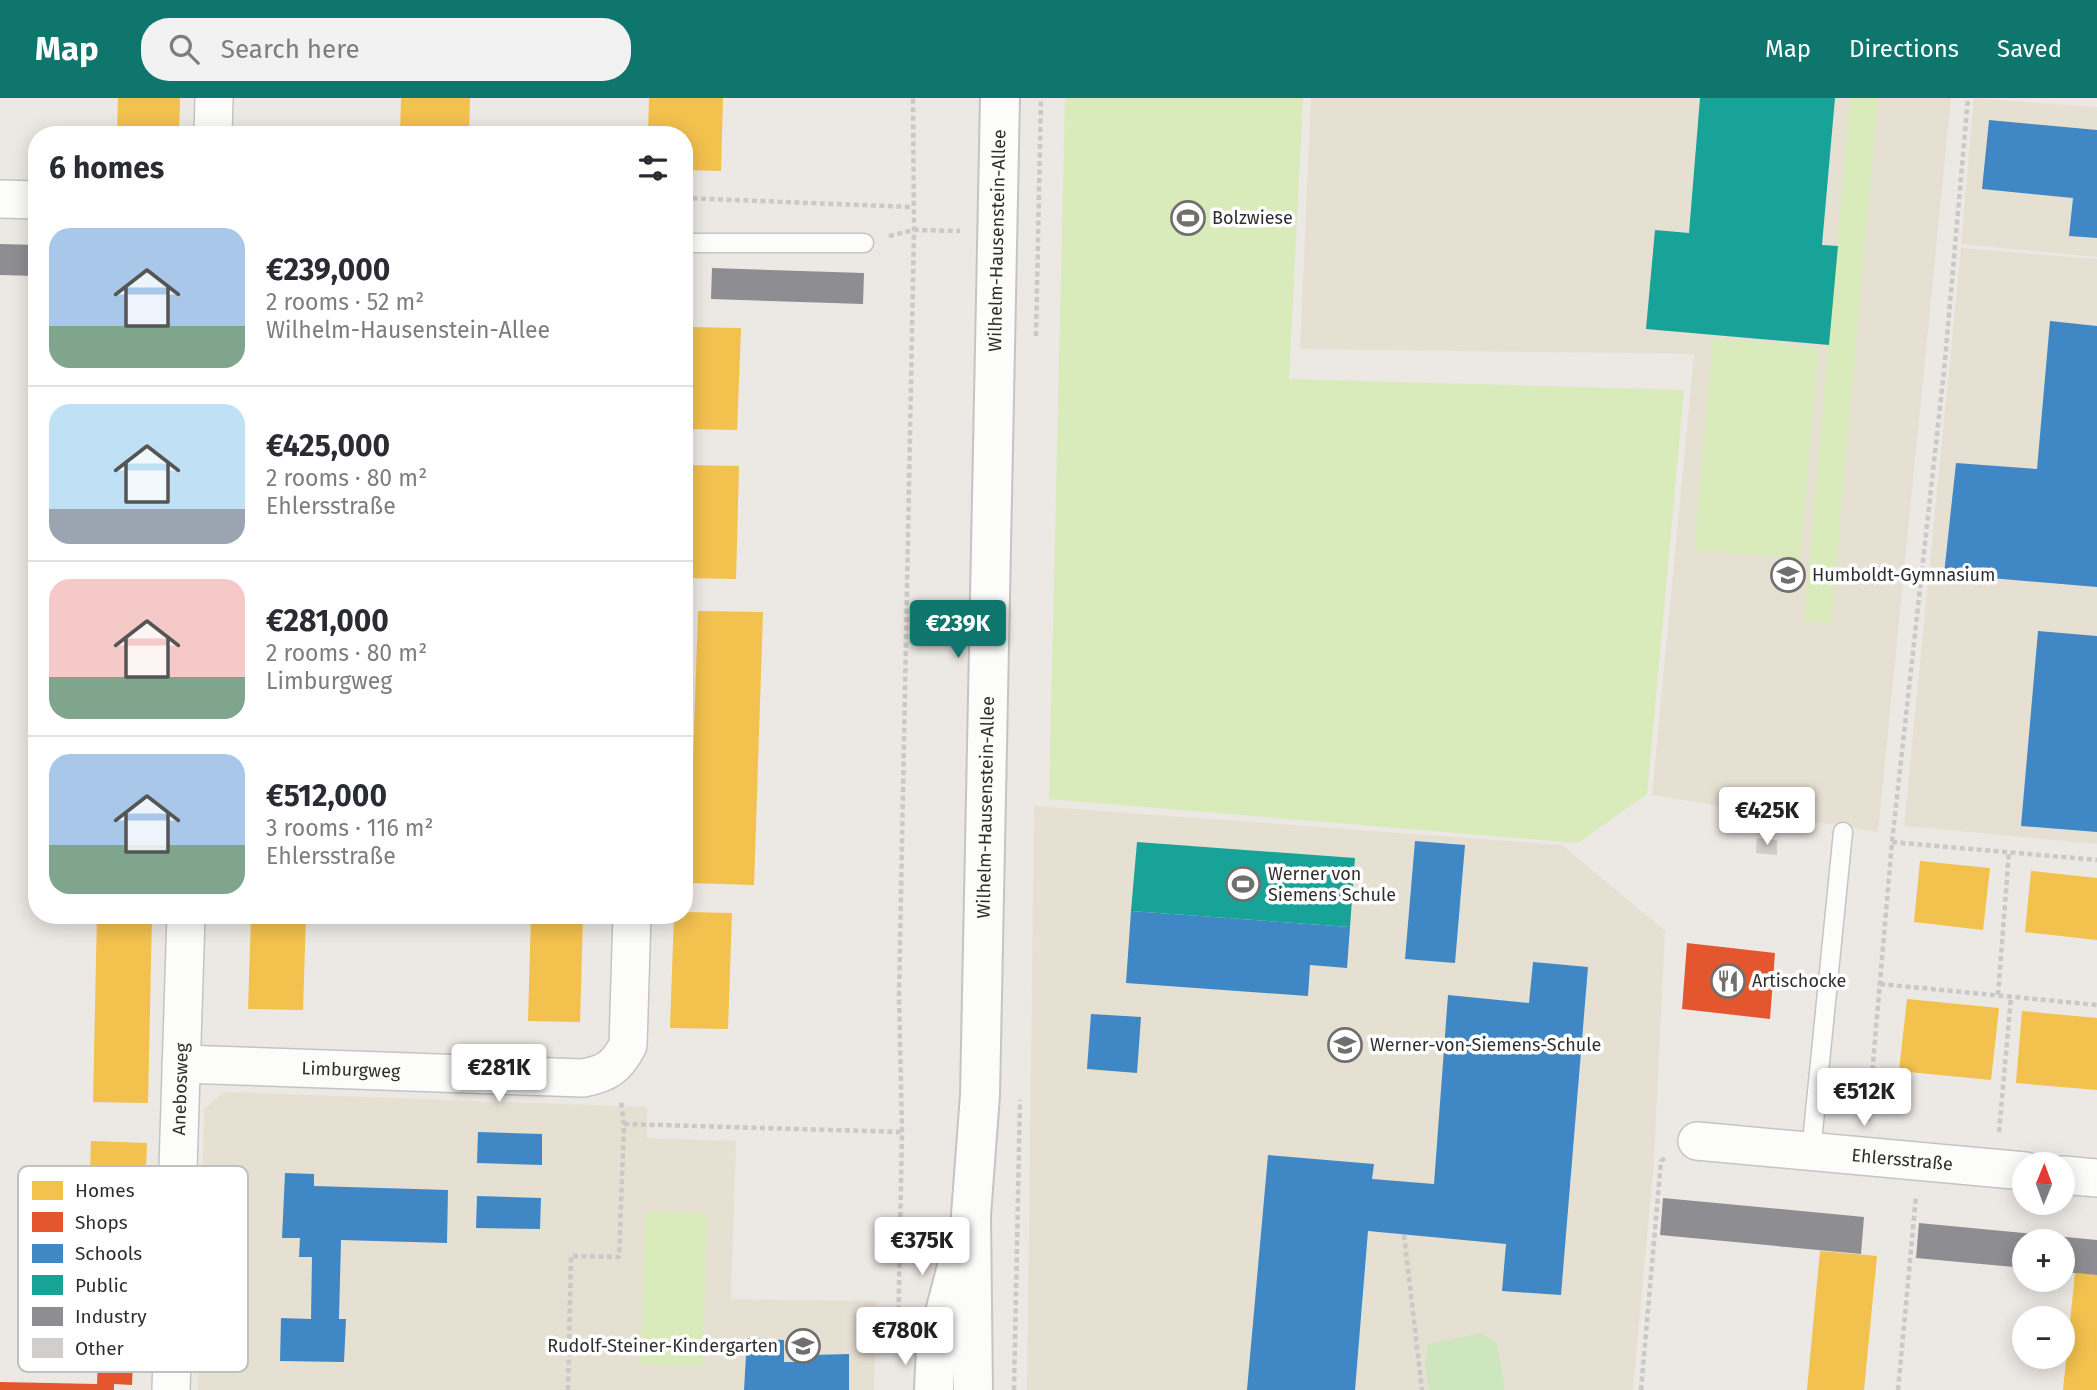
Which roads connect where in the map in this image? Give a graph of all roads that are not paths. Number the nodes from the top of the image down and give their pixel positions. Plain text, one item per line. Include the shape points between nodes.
1 (214, 98) edge
2 (1000, 98) edge
3 (213, 126) edge
4 (0, 199) edge
5 (28, 200) edge
6 (693, 243) edge
7 (864, 243) dead end
8 (1843, 832) dead end
9 (186, 924) edge
10 (632, 924) edge
11 (181, 1064) junction
12 (1697, 1141) road end
13 (1811, 1152) junction
14 (178, 1166) edge
15 (2010, 1170) edge
16 (2076, 1176) edge
17 (2097, 1178) edge
18 (971, 1223) junction
19 (172, 1372) edge
20 (171, 1390) edge
21 (934, 1390) edge
22 (973, 1390) edge

1 - 3 street
2 - 18 street, Wilhelm-Hausenstein-Allee via 979,1095
4 - 5 street
6 - 7 lane
8 - 13 lane
9 - 11 street, Anebosweg
10 - 11 street, Limburgweg via 628,1045 619,1062 604,1074 583,1078
11 - 14 street, Anebosweg
12 - 13 street, Ehlersstraße
13 - 15 street, Ehlersstraße
16 - 17 street
18 - 21 street, Wilhelm-Hausenstein-Allee via 936,1347
18 - 22 street, Wilhelm-Hausenstein-Allee
19 - 20 street, Anebosweg

